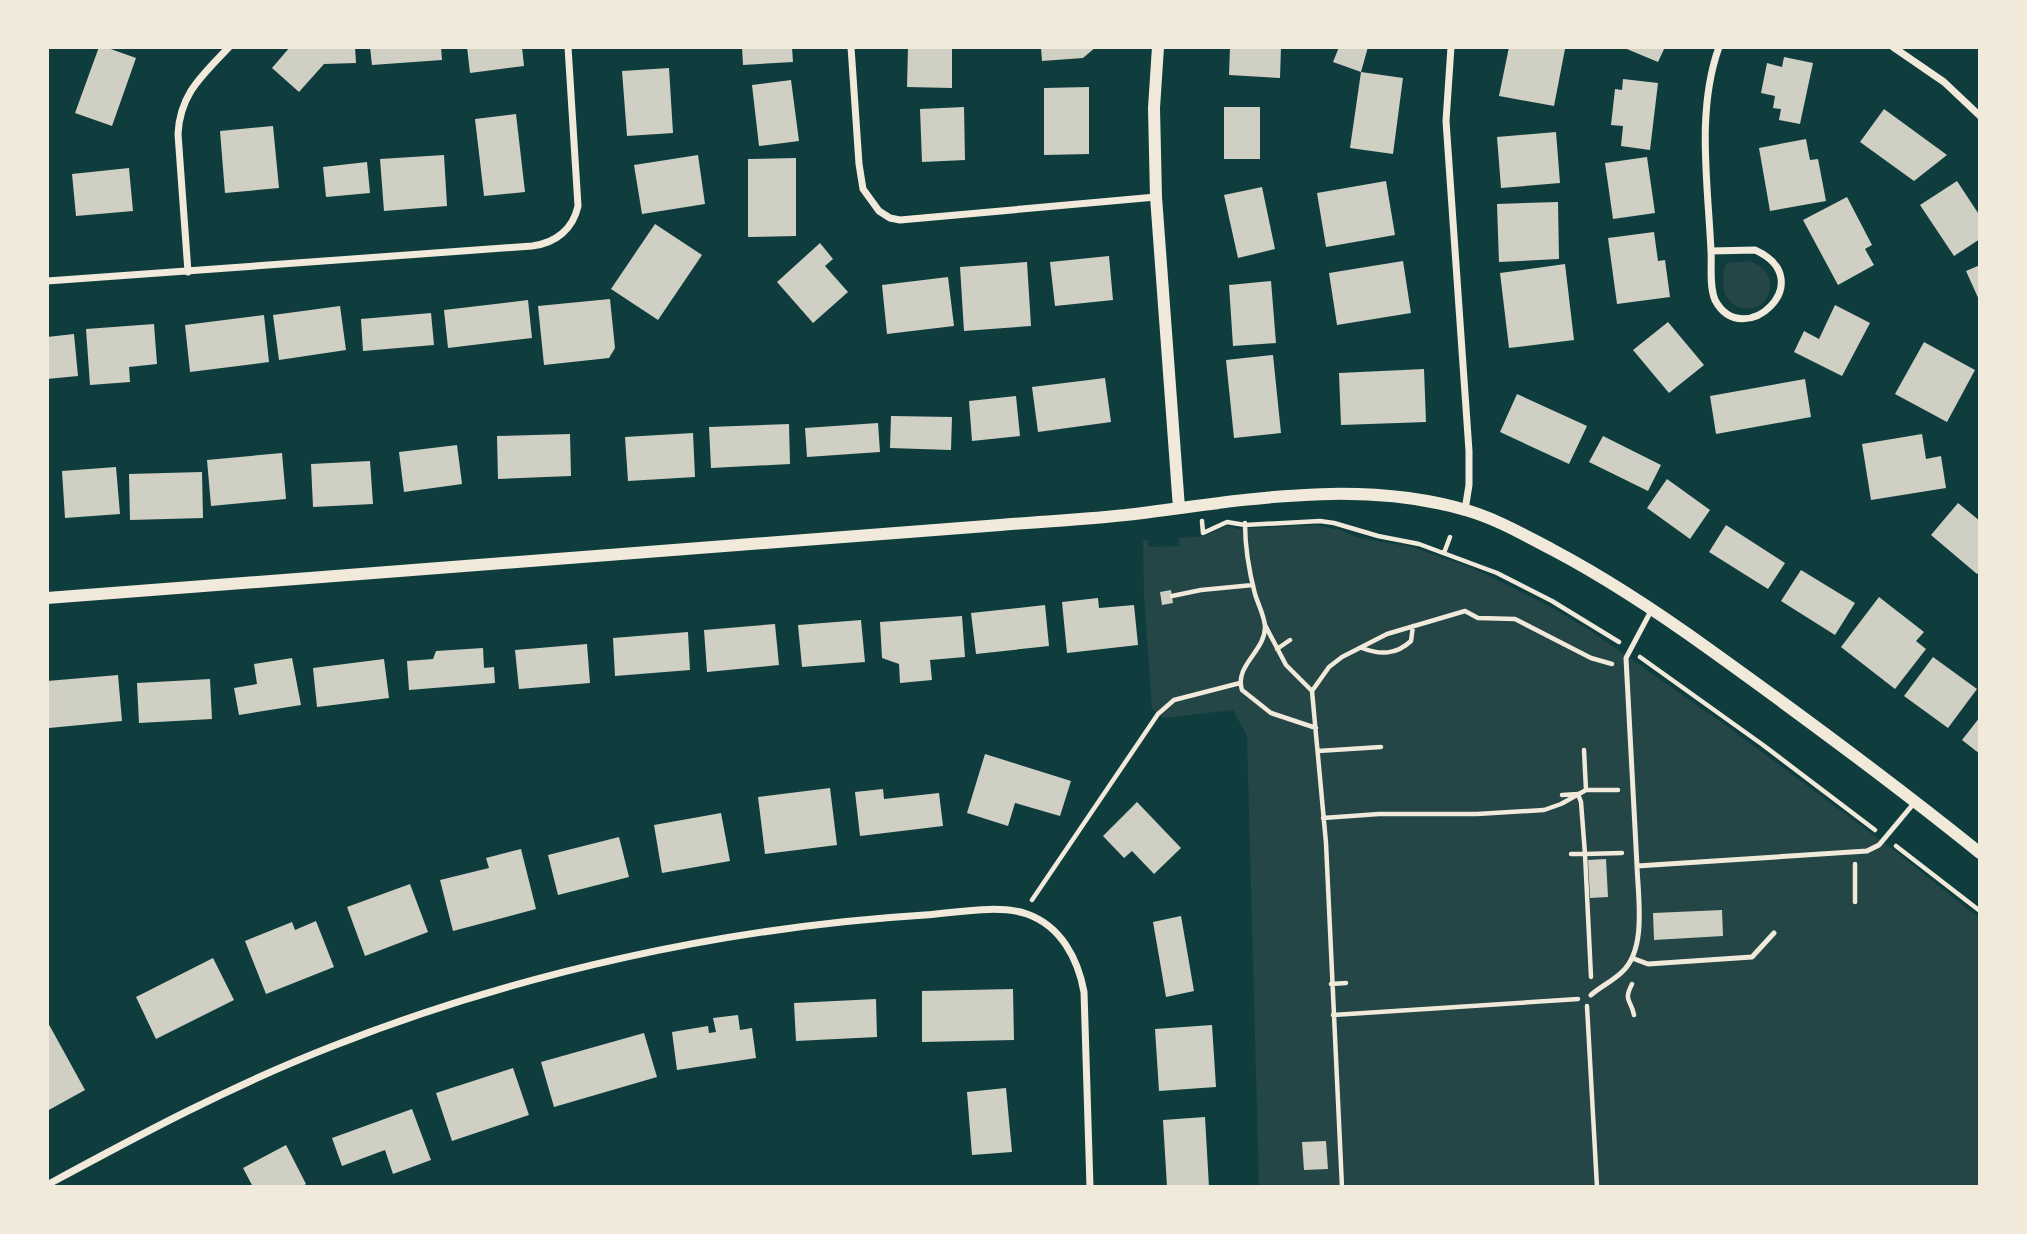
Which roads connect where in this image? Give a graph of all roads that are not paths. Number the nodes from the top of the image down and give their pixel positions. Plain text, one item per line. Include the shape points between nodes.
1 (229, 47) edge
2 (568, 47) edge
3 (851, 47) edge
4 (1158, 47) edge
5 (1451, 47) edge
6 (1719, 47) edge
7 (1893, 47) edge
8 (1980, 116) edge
9 (1156, 197) junction
10 (1711, 251) junction
11 (188, 271) junction
12 (47, 281) edge
13 (1179, 508) junction
14 (1465, 510) junction
15 (47, 598) edge
16 (1652, 609) junction
17 (1915, 802) junction
18 (1980, 853) edge
19 (1637, 866) junction
20 (1774, 933) dead end
21 (1632, 958) junction
22 (1591, 995) road end
23 (47, 1185) edge
24 (1090, 1187) edge

1 - 11 street via 188,94 179,119
2 - 11 street via 578,206 571,225 554,240 532,246
3 - 9 street via 863,189 890,218
4 - 9 street
5 - 14 street via 1446,121 1469,451
6 - 10 street via 1710,79 1706,126
7 - 8 street via 1944,82
9 - 13 street
10 - 10 street via 1712,289 1722,308 1730,315 1751,318 1772,307 1781,285 1774,263 1755,250
11 - 12 street
13 - 14 street via 1351,493
13 - 15 street
14 - 16 street via 1545,546
16 - 17 street
16 - 19 lane via 1626,658
17 - 18 street
17 - 19 lane via 1879,845 1867,851
19 - 21 lane via 1639,936
20 - 21 lane via 1752,957 1643,963
21 - 22 lane via 1622,973
23 - 24 street via 195,1105 271,1071 386,1026 519,985 766,931 1002,910 1030,915 1057,933 1081,975

